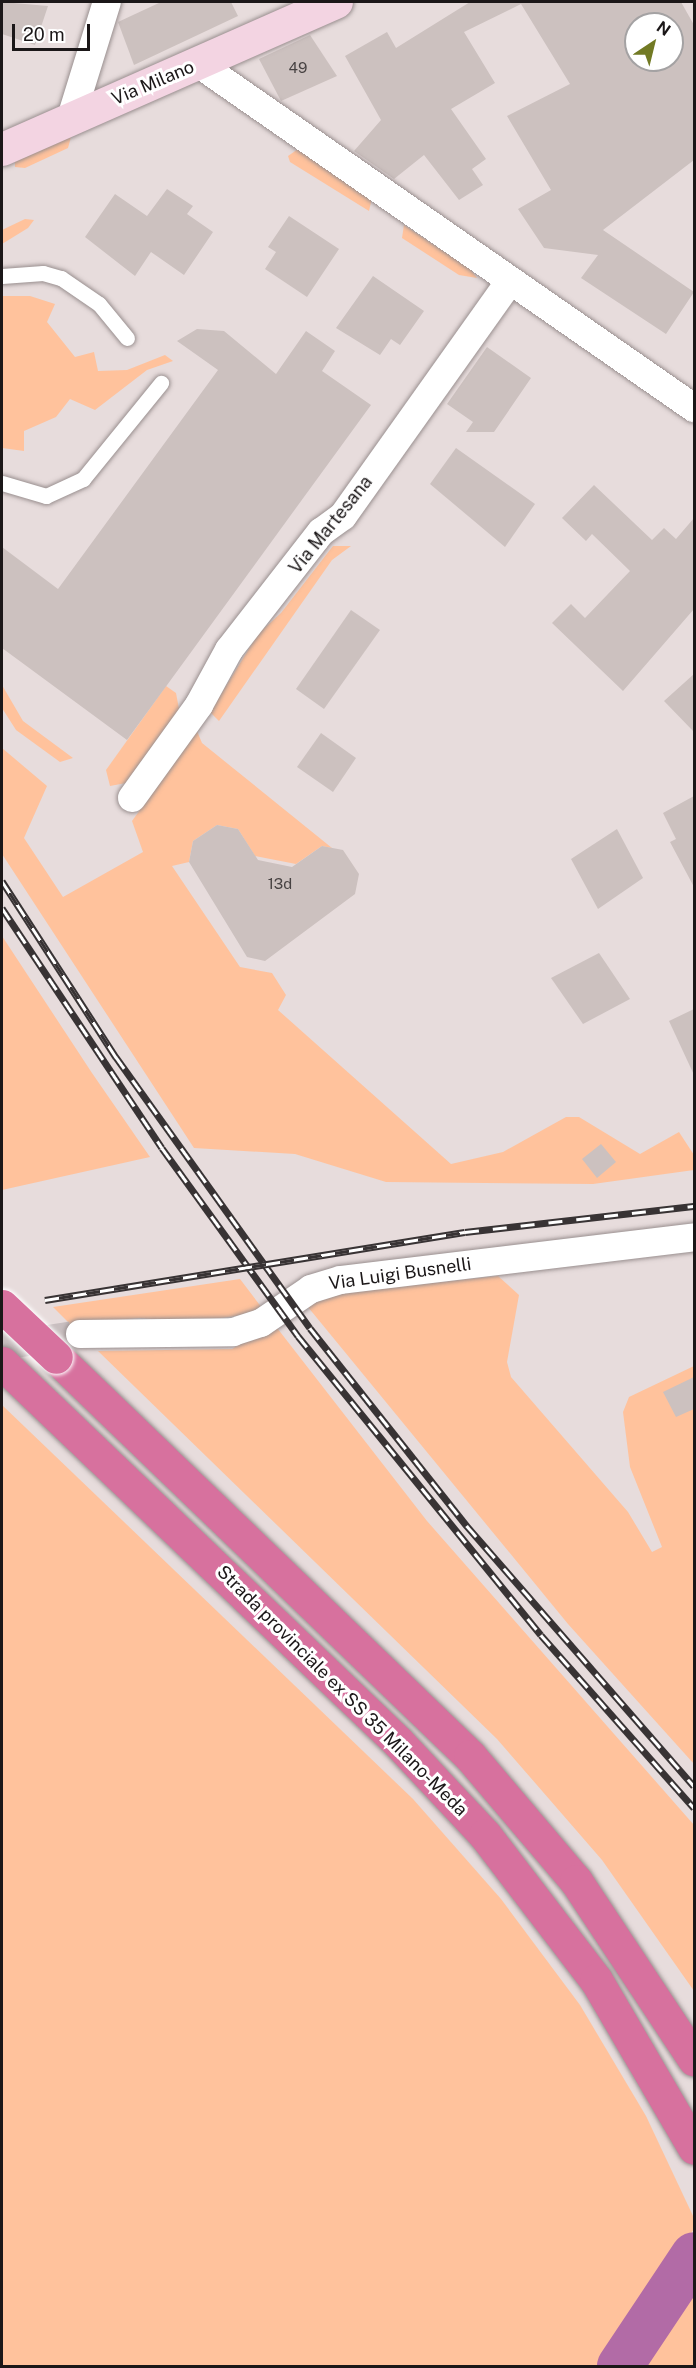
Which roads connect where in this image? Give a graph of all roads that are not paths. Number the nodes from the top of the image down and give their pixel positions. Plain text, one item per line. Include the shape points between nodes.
1 (107, 2) edge
2 (336, 2) edge
3 (199, 64) junction
4 (71, 118) junction
5 (2, 149) edge
6 (2, 276) edge
7 (510, 281) junction
8 (127, 338) dead end
9 (161, 383) dead end
10 (694, 408) edge
11 (2, 483) edge
12 (132, 798) dead end
13 (694, 1237) edge
14 (2, 1306) edge
15 (81, 1334) tunnel mouth
16 (3, 1364) edge
17 (655, 1993) junction
18 (694, 2053) edge
19 (694, 2059) edge
20 (694, 2148) edge

1 - 4 street
2 - 3 street, Via Milano
3 - 4 street, Via Milano
3 - 7 street
4 - 5 street, Via Milano
6 - 8 lane via 43,273 61,278 99,304
7 - 10 street
7 - 12 street, Via Martesana via 343,516 321,532 236,641
9 - 11 lane via 83,479 46,496
13 - 15 street, Via Luigi Busnelli via 341,1280 311,1289 261,1323 233,1332
14 - 17 highway, bridge via 470,1756 562,1863
16 - 20 highway, Strada provinciale ex SS 35 Milano-Meda via 398,1742 485,1835 596,1980
17 - 18 highway
17 - 19 highway

